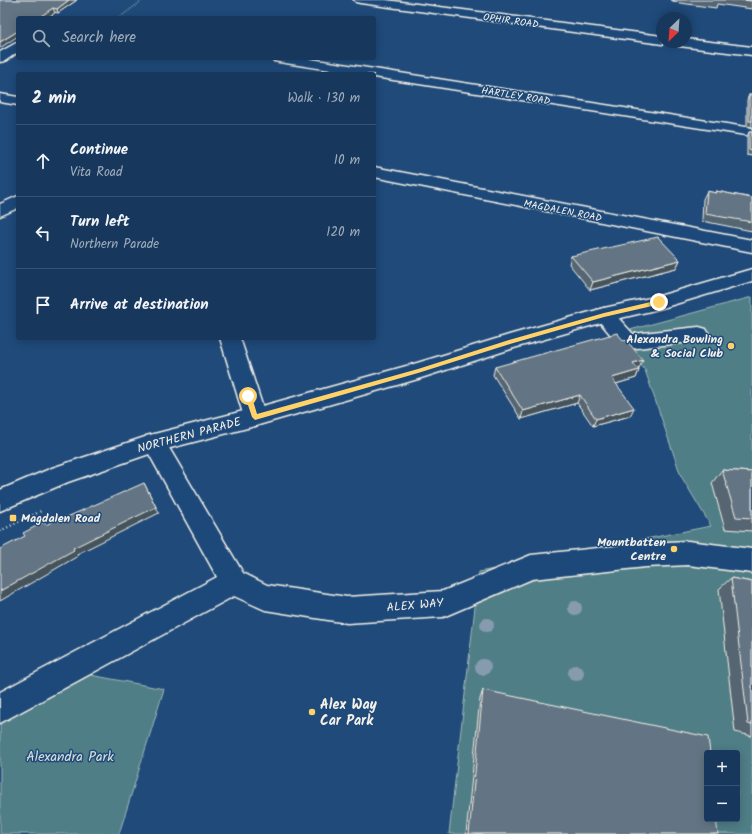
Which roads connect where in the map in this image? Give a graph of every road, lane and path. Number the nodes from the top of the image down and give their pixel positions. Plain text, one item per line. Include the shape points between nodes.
1 (143, 0) edge
2 (360, 0) edge
3 (122, 16) edge
4 (656, 39) edge
5 (692, 44) edge
6 (16, 47) edge
7 (752, 51) edge
8 (0, 58) edge
9 (292, 60) edge
10 (368, 72) edge
11 (376, 73) edge
12 (0, 98) edge
13 (16, 101) edge
14 (752, 132) edge
15 (376, 172) edge
16 (16, 202) edge
17 (0, 211) edge
18 (752, 246) edge
19 (752, 275) edge
20 (604, 315) junction
21 (700, 334) dead end
22 (231, 340) edge
23 (255, 417) junction
24 (154, 443) junction
25 (0, 501) edge
26 (752, 561) edge
27 (234, 582) junction
28 (0, 708) edge

1 - 3 path
2 - 4 street, OPHIR ROAD
5 - 7 street
6 - 8 street
9 - 10 street, HARTLEY ROAD
11 - 14 street, HARTLEY ROAD
12 - 13 street
15 - 18 street, MAGDALEN ROAD
16 - 17 street
19 - 20 street, NORTHERN PARADE
20 - 21 street via 628,342
20 - 23 street, NORTHERN PARADE
22 - 23 street
23 - 24 street, NORTHERN PARADE
24 - 25 street, NORTHERN PARADE via 60,475
24 - 27 street
26 - 27 street, ALEX WAY via 688,553 531,567 442,604 347,610 265,597
27 - 28 street

